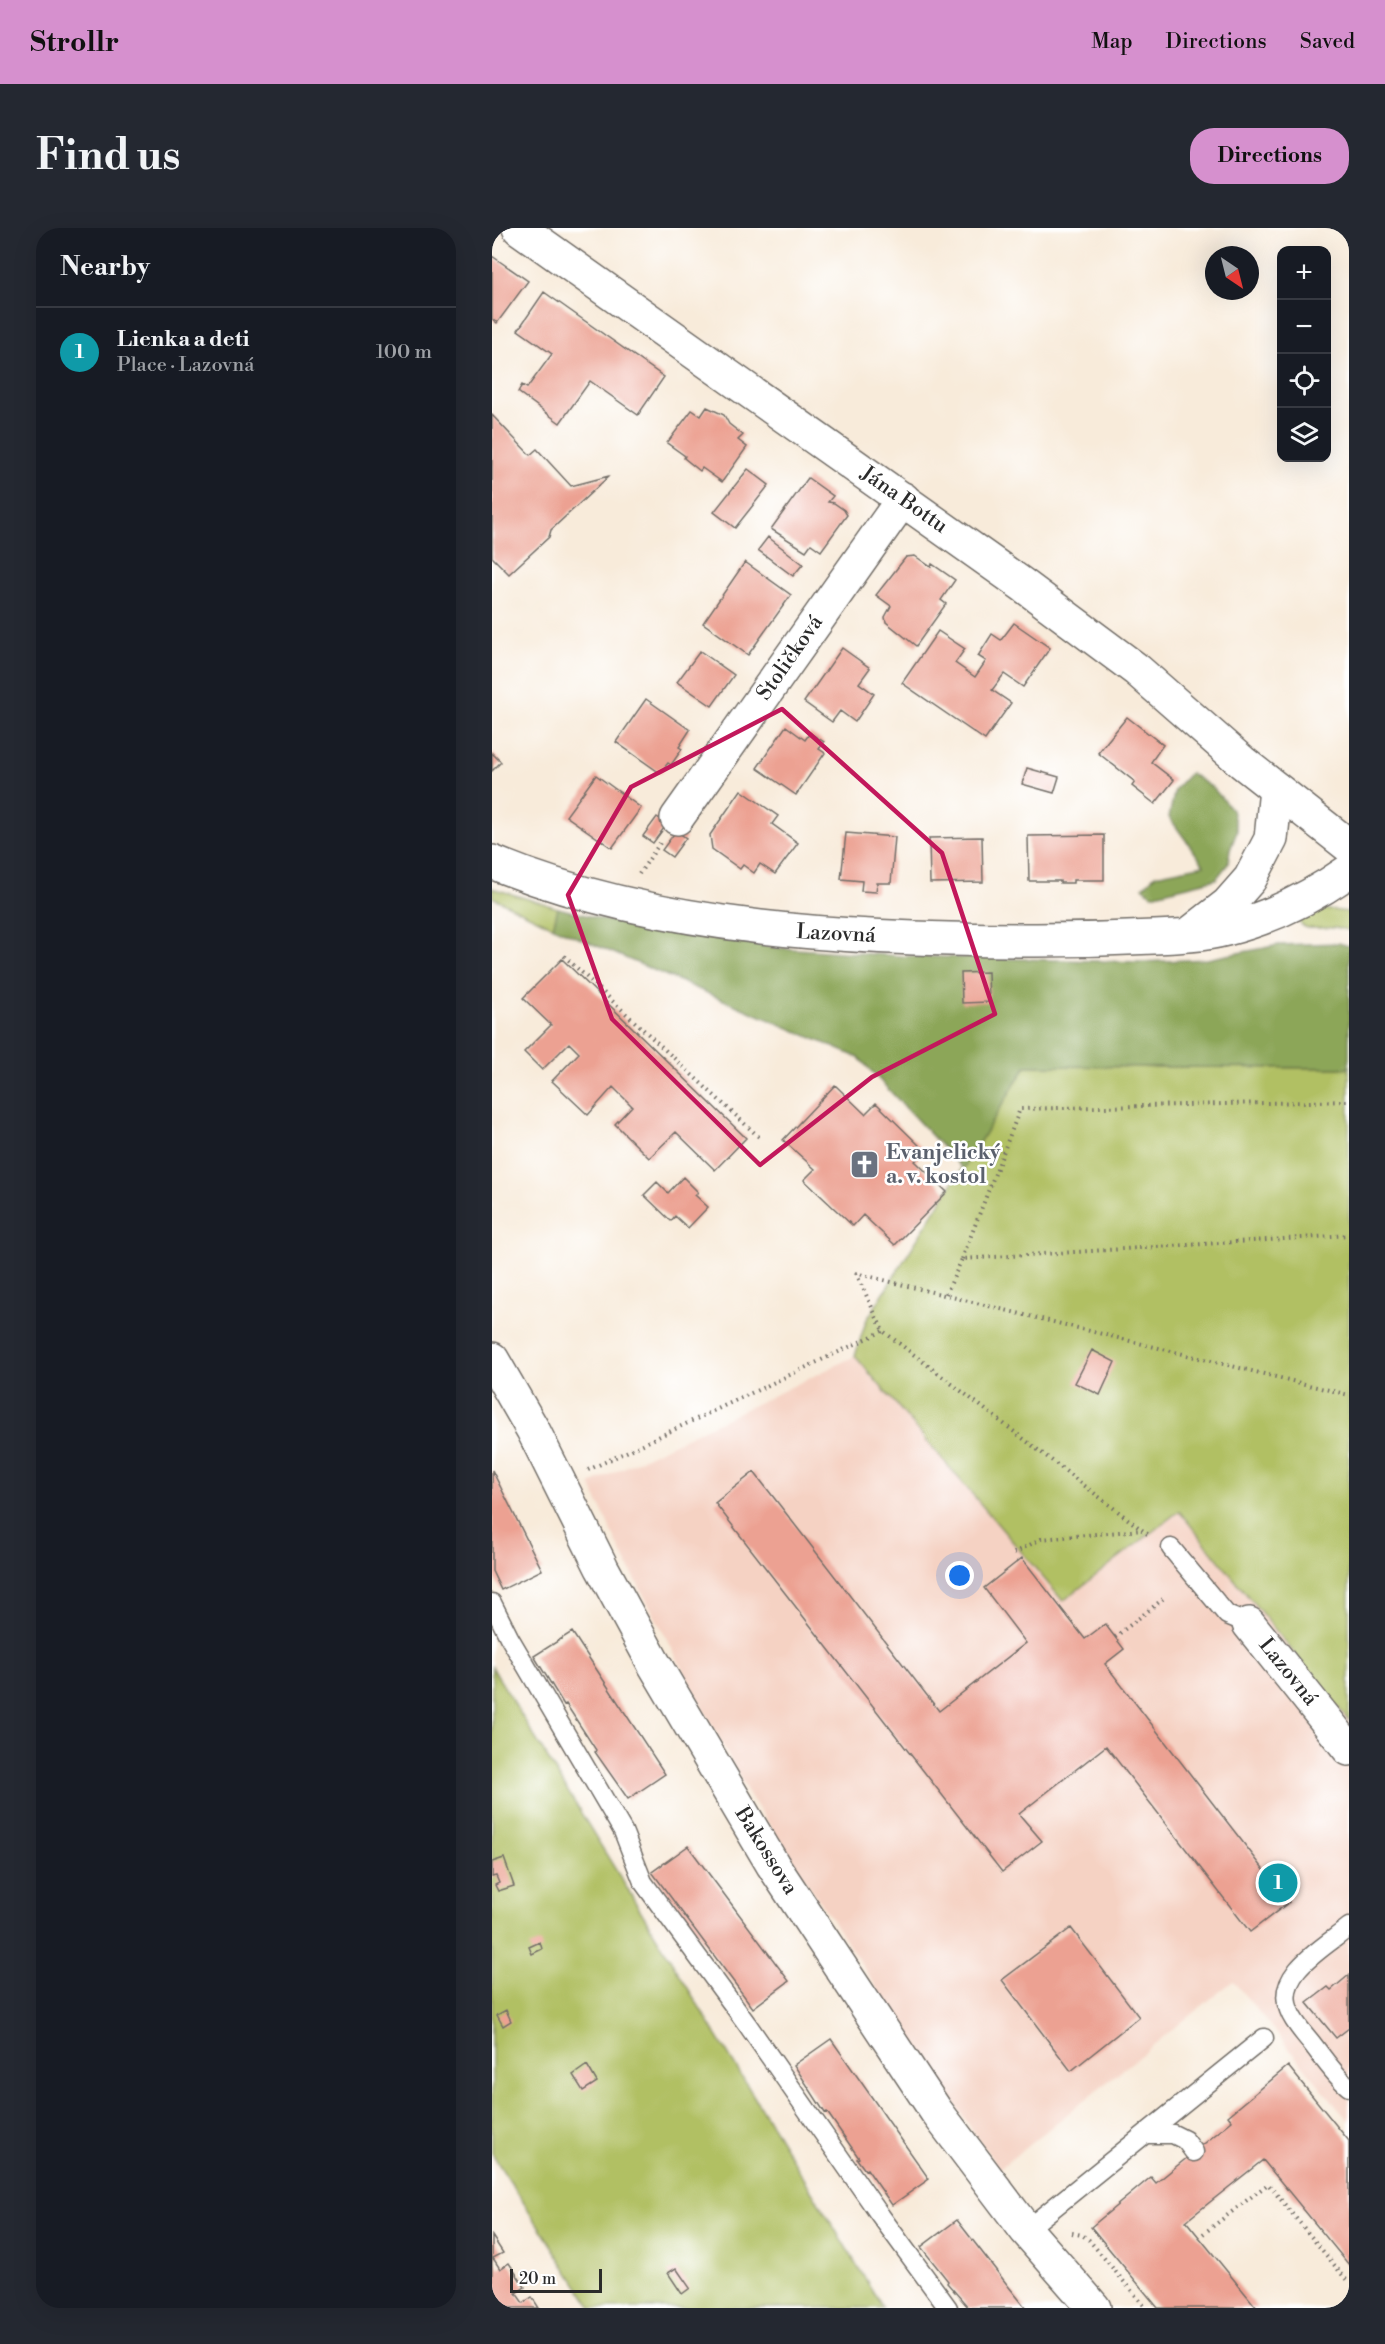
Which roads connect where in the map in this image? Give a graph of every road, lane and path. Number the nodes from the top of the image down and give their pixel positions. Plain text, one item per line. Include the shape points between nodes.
1 (519, 228) edge
2 (903, 499) junction
3 (1276, 789) junction
4 (677, 818) joint
5 (1349, 846) edge
6 (492, 862) edge
7 (1349, 871) edge
8 (620, 903) junction
9 (1188, 935) junction
10 (564, 956) dead end
11 (1349, 1101) edge
12 (760, 1138) dead end
13 (1349, 1235) edge
14 (962, 1259) junction
15 (946, 1294) junction
16 (883, 1331) junction
17 (492, 1359) edge
18 (1349, 1395) edge
19 (584, 1472) dead end
20 (1143, 1530) junction
21 (1171, 1548) joint
22 (1014, 1553) dead end
23 (1163, 1599) dead end
24 (492, 1603) edge
25 (1250, 1624) joint
26 (1115, 1637) dead end
27 (1349, 1749) edge
28 (1349, 1927) edge
29 (1264, 2038) dead end
30 (1349, 2087) edge
31 (1145, 2134) junction
32 (1194, 2152) dead end
33 (1026, 2230) junction
34 (1203, 2234) dead end
35 (1065, 2235) dead end
36 (1349, 2283) edge
37 (948, 2308) edge
38 (1094, 2308) edge
39 (1146, 2308) edge

1 - 2 street, Jána Bottu
2 - 3 street, Jána Bottu via 1137,670
2 - 4 street, Stoličková
3 - 5 street
3 - 9 street via 1272,839 1250,879 1228,904
4 - 8 path
6 - 8 street, Lazovná
7 - 9 street, Lazovná via 1320,891 1284,908 1227,929
8 - 9 street, Lazovná via 821,933 1017,940
10 - 12 path
11 - 14 path via 1020,1109
13 - 14 path
14 - 15 path
15 - 16 path via 855,1273
15 - 18 path
16 - 19 path
16 - 20 path
17 - 33 street, Bakossova via 647,1651 773,1865 936,2110
20 - 21 path
20 - 22 path via 1041,1539
21 - 25 lane via 1227,1615
23 - 26 path
24 - 37 lane via 508,1637 623,1831 643,1882
25 - 27 street, Lazovná
28 - 30 lane via 1294,1972 1285,1999 1299,2027
29 - 31 lane
31 - 32 lane via 1173,2134 1185,2140
31 - 33 lane
33 - 38 street, Bakossova
34 - 36 path via 1268,2184
35 - 39 path via 1082,2235 1089,2240

